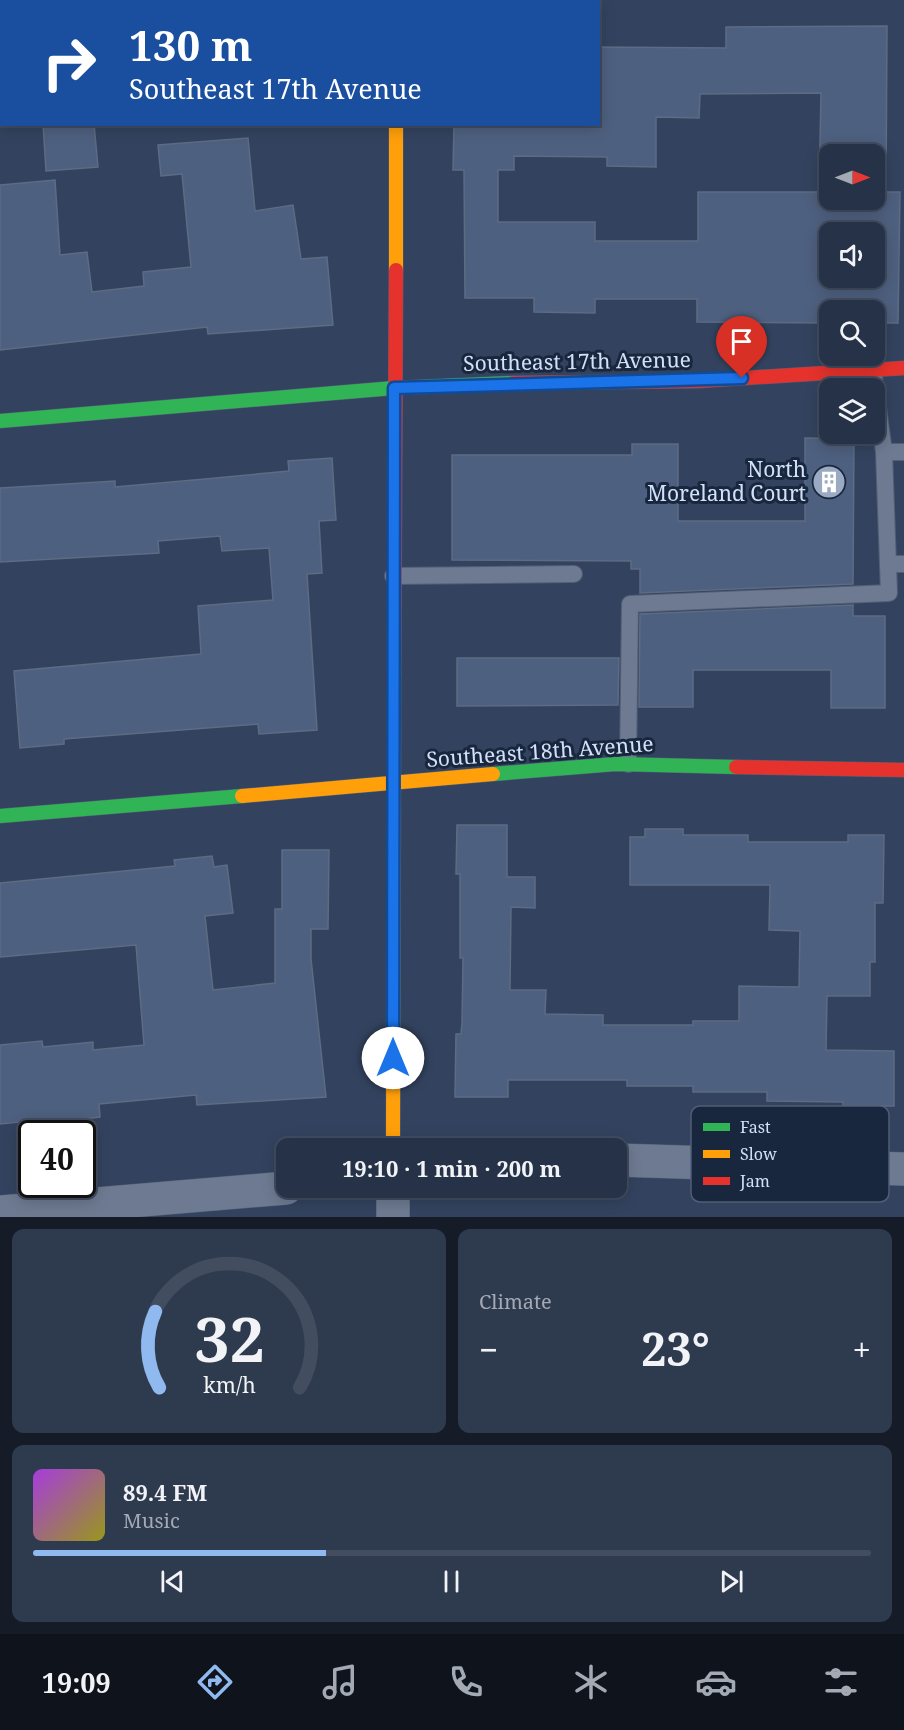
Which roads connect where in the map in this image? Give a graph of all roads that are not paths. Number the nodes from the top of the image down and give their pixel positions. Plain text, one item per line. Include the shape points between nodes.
1 (396, 126) edge
2 (904, 368) edge
3 (873, 370) junction
4 (394, 388) junction
5 (0, 420) edge
6 (884, 452) junction
7 (904, 452) edge
8 (896, 564) edge
9 (574, 574) dead end
10 (393, 576) junction
11 (628, 764) junction
12 (904, 770) edge
13 (393, 783) junction
14 (0, 816) edge
15 (393, 1138) edge
16 (627, 1160) edge
17 (691, 1162) edge
18 (889, 1169) edge
19 (904, 1169) edge
20 (276, 1189) edge
21 (393, 1198) edge
22 (0, 1212) edge
23 (393, 1217) edge

1 - 4 street
2 - 3 street, Southeast 17th Avenue
3 - 4 street, Southeast 17th Avenue via 698,381
3 - 6 lane
4 - 5 street, Southeast 17th Avenue
4 - 10 street
6 - 7 lane
6 - 8 lane
8 - 11 lane via 889,593 630,604
9 - 10 lane
10 - 13 street
11 - 12 street, Southeast 18th Avenue
11 - 13 street, Southeast 18th Avenue
13 - 14 street, Southeast 18th Avenue
13 - 15 street
16 - 17 street
18 - 19 street
20 - 22 street
21 - 23 street

